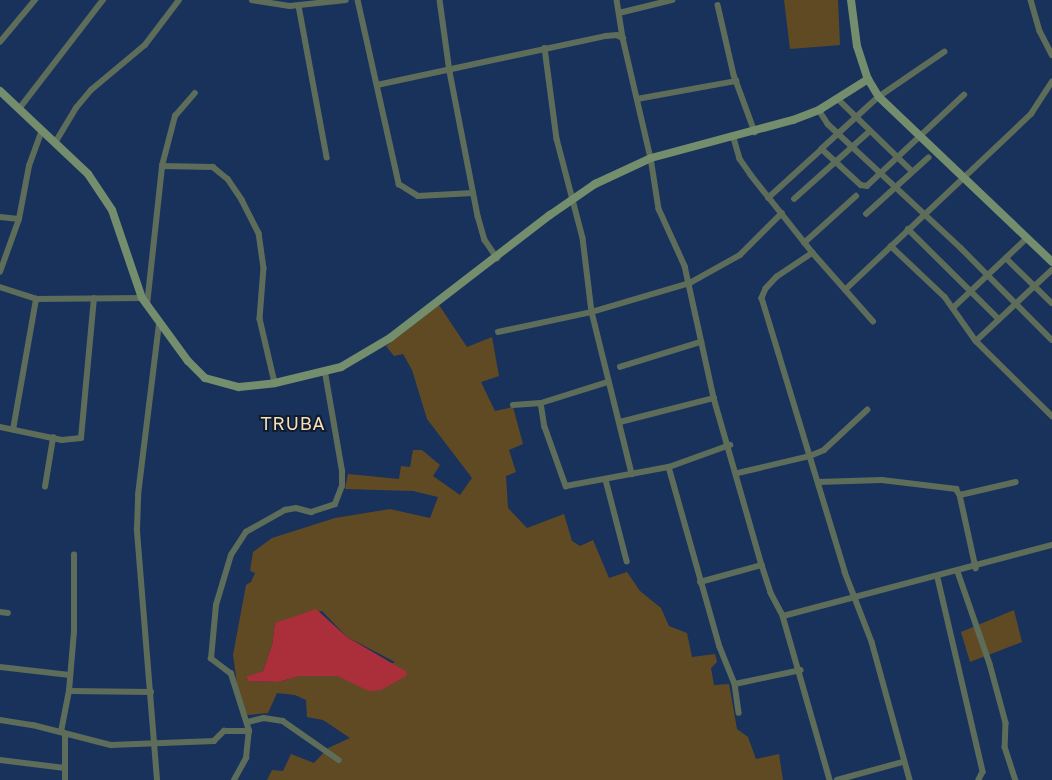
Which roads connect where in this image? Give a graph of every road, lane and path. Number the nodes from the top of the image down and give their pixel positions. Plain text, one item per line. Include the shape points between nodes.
1 (36, 0) edge
2 (103, 0) edge
3 (179, 0) edge
4 (252, 0) edge
5 (346, 0) edge
6 (358, 0) edge
7 (440, 0) edge
8 (617, 0) edge
9 (672, 0) edge
10 (851, 0) edge
11 (1031, 0) edge
12 (718, 5) dead end
13 (299, 6) junction
14 (620, 12) junction
15 (623, 38) junction
16 (0, 42) edge
17 (545, 48) junction
18 (946, 52) dead end
19 (1052, 55) edge
20 (450, 72) junction
21 (868, 79) junction
22 (736, 81) junction
23 (1052, 82) edge
24 (377, 85) junction
25 (0, 91) edge
26 (195, 93) dead end
27 (964, 95) dead end
28 (879, 96) junction
29 (637, 99) junction
30 (838, 99) junction
31 (20, 109) junction
32 (819, 110) junction
33 (855, 119) junction
34 (42, 131) junction
35 (755, 132) junction
36 (870, 132) junction
37 (838, 134) junction
38 (919, 137) junction
39 (734, 138) junction
40 (55, 143) junction
41 (853, 147) junction
42 (822, 150) junction
43 (327, 157) dead end
44 (651, 158) junction
45 (897, 158) junction
46 (928, 158) dead end
47 (836, 162) junction
48 (162, 166) junction
49 (912, 172) junction
50 (881, 173) junction
51 (962, 176) junction
52 (896, 186) junction
53 (473, 193) junction
54 (856, 196) dead end
55 (768, 198) junction
56 (572, 199) junction
57 (794, 199) dead end
58 (782, 213) junction
59 (866, 214) dead end
60 (924, 214) junction
61 (0, 217) edge
62 (18, 219) junction
63 (908, 229) junction
64 (1026, 238) junction
65 (804, 243) junction
66 (891, 246) junction
67 (813, 253) junction
68 (497, 258) junction
69 (1006, 258) junction
70 (1052, 262) edge
71 (1052, 270) edge
72 (0, 272) edge
73 (988, 275) junction
74 (690, 283) junction
75 (0, 286) edge
76 (1034, 286) junction
77 (845, 290) junction
78 (971, 291) junction
79 (142, 298) junction
80 (36, 299) junction
81 (94, 299) junction
82 (1016, 304) junction
83 (1052, 304) edge
84 (147, 305) junction
85 (953, 308) junction
86 (592, 312) junction
87 (873, 320) dead end
88 (999, 320) junction
89 (159, 322) junction
90 (498, 332) dead end
91 (1052, 340) edge
92 (976, 341) junction
93 (700, 342) junction
94 (620, 367) dead end
95 (325, 373) junction
96 (608, 382) junction
97 (275, 383) junction
98 (714, 398) junction
99 (541, 403) junction
100 (513, 405) dead end
101 (867, 410) dead end
102 (1052, 416) edge
103 (620, 422) junction
104 (0, 428) edge
105 (13, 430) junction
106 (53, 438) junction
107 (730, 445) junction
108 (810, 456) junction
109 (669, 467) junction
110 (738, 473) junction
111 (632, 474) junction
112 (606, 480) junction
113 (818, 482) junction
114 (1016, 482) dead end
115 (45, 487) dead end
116 (960, 495) junction
117 (1052, 545) edge
118 (74, 555) dead end
119 (627, 561) dead end
120 (762, 566) junction
121 (976, 568) junction
122 (958, 572) junction
123 (938, 578) junction
124 (700, 582) junction
125 (858, 599) junction
126 (0, 612) edge
127 (8, 613) dead end
128 (783, 616) junction
129 (0, 666) edge
130 (800, 670) junction
131 (70, 675) junction
132 (735, 684) junction
133 (69, 691) junction
134 (151, 692) junction
135 (740, 713) dead end
136 (0, 720) edge
137 (248, 722) junction
138 (249, 731) junction
139 (63, 733) junction
140 (155, 743) junction
141 (0, 760) edge
142 (339, 760) dead end
143 (903, 762) junction
144 (65, 768) junction
145 (65, 780) edge
146 (157, 780) edge
147 (234, 780) edge
148 (830, 780) edge
149 (837, 780) edge
150 (910, 780) edge
151 (979, 780) edge
152 (1016, 780) edge

1 - 16 street
2 - 31 street
3 - 40 street via 145,45 91,90
4 - 13 street
5 - 13 street
6 - 24 street
7 - 20 street
8 - 14 street
9 - 14 street
10 - 21 street via 853,28
11 - 19 street via 1040,31
12 - 22 street
13 - 43 street
14 - 15 street
15 - 17 street via 614,35
15 - 29 street
17 - 20 street
17 - 56 street via 557,139
18 - 28 street
20 - 24 street
20 - 53 street
21 - 28 street
21 - 30 street
22 - 29 street
22 - 35 street
23 - 51 street via 1031,114
24 - 53 street via 399,184 418,196
25 - 31 street
26 - 48 street via 175,116
27 - 38 street
28 - 33 street
28 - 38 street
29 - 44 street
30 - 32 street
30 - 33 street
31 - 34 street
32 - 35 street
32 - 37 street
33 - 36 street
33 - 37 street
34 - 40 street
34 - 62 street via 29,166
35 - 39 street
36 - 41 street
36 - 45 street
37 - 41 street
37 - 42 street
38 - 45 street
38 - 51 street
39 - 44 street
39 - 55 street via 740,159
40 - 79 street via 88,174 112,210
41 - 47 street
41 - 50 street
42 - 47 street
42 - 55 street
44 - 56 street
44 - 74 street via 659,209
45 - 49 street
45 - 50 street
46 - 49 street
47 - 50 street via 864,186
47 - 57 street
48 - 84 street
48 - 97 street via 213,167 228,179 242,200 259,233 264,268 260,319
49 - 52 street
50 - 52 street
51 - 60 street
51 - 64 street
52 - 59 street
52 - 60 street
53 - 68 street via 485,240
54 - 65 street
55 - 58 street
56 - 68 street
56 - 86 street via 583,238
58 - 65 street
58 - 74 street via 740,255
60 - 63 street
60 - 73 street
61 - 62 street
62 - 72 street
63 - 66 street
63 - 78 street
64 - 69 street
64 - 70 street
65 - 67 street
66 - 77 street
66 - 85 street
67 - 77 street
67 - 108 street via 777,277 762,298
68 - 95 street via 375,348
69 - 73 street
69 - 76 street
71 - 76 street
73 - 78 street
73 - 82 street
74 - 86 street
74 - 93 street
75 - 80 street
76 - 82 street
76 - 83 street
77 - 87 street
78 - 85 street
78 - 88 street
79 - 81 street
79 - 84 street
80 - 81 street
80 - 105 street
81 - 106 street via 82,436 71,441
82 - 88 street
82 - 91 street
84 - 89 street
85 - 92 street
86 - 90 street
86 - 96 street
88 - 92 street
89 - 97 street via 188,361 206,378 238,387
89 - 134 street via 138,495 137,529
92 - 102 street
93 - 94 street
93 - 98 street
95 - 97 street
95 - 137 street via 342,471 342,486 335,504 311,512 296,508 285,510 246,532 231,555 216,605 211,659 231,674
96 - 99 street
96 - 103 street
98 - 103 street
98 - 107 street
99 - 100 street
99 - 112 street via 545,427 564,485
101 - 108 street via 834,442
103 - 111 street
104 - 105 street
105 - 106 street
106 - 115 street
107 - 109 street
107 - 110 street
108 - 110 street
108 - 113 street
109 - 111 street
109 - 124 street
110 - 120 street
111 - 112 street
112 - 119 street
113 - 116 street via 882,480 951,487
113 - 125 street via 845,572
114 - 116 street
116 - 121 street
117 - 121 street
118 - 131 street via 74,632
120 - 124 street
120 - 128 street
121 - 122 street
122 - 123 street
122 - 152 street via 990,664 1006,723 1005,747
123 - 125 street
123 - 151 street via 983,772
124 - 132 street
125 - 128 street
125 - 143 street via 887,693
126 - 127 street
128 - 130 street
129 - 131 street
130 - 132 street
130 - 148 street
131 - 133 street
132 - 135 street
133 - 134 street
133 - 139 street
134 - 140 street
136 - 139 street
137 - 138 street
137 - 142 street via 264,718 283,721
138 - 140 street via 224,731 214,741
138 - 147 street via 246,758
139 - 140 street via 111,745
139 - 144 street
140 - 146 street
141 - 144 street
143 - 149 street
143 - 150 street
144 - 145 street

